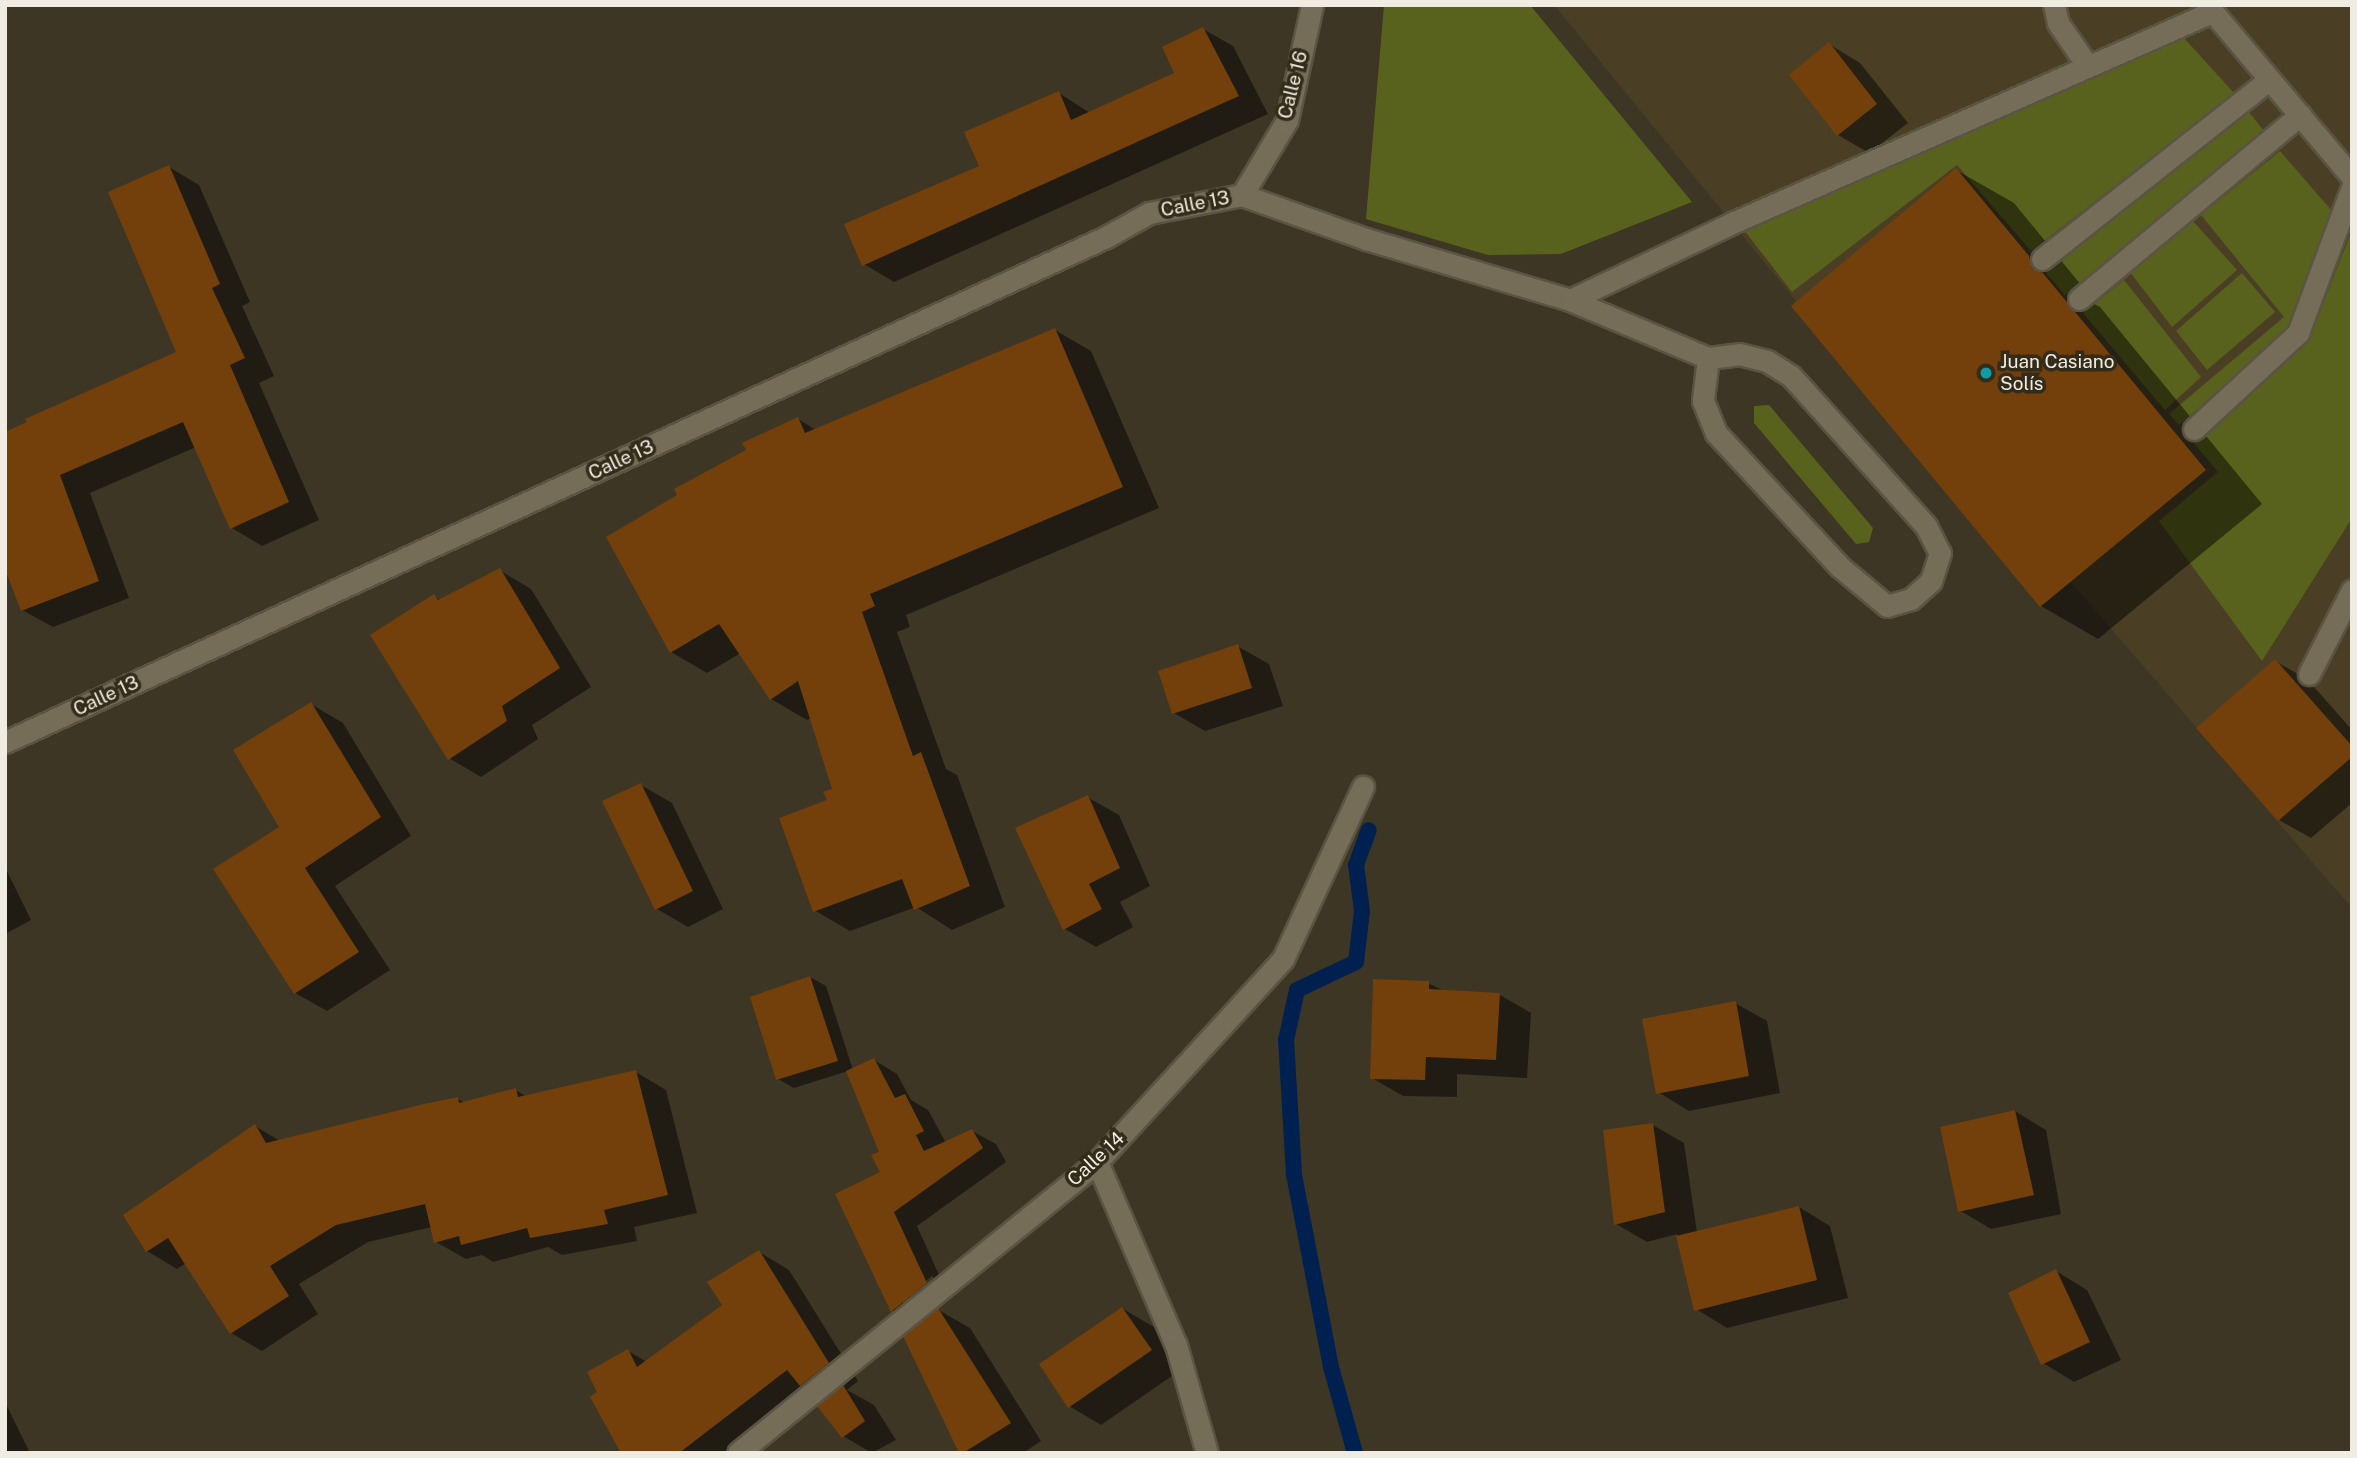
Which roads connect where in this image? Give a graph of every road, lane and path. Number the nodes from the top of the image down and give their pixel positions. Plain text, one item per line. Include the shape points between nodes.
1 (1312, 5) edge
2 (2054, 5) edge
3 (2210, 9) edge
4 (2087, 65) junction
5 (2269, 80) junction
6 (2300, 115) junction
7 (2352, 177) edge
8 (2352, 187) edge
9 (1242, 195) junction
10 (2042, 260) dead end
11 (2079, 299) dead end
12 (1570, 300) junction
13 (1708, 358) junction
14 (2193, 429) dead end
15 (2352, 590) edge
16 (2309, 674) dead end
17 (5, 742) edge
18 (1363, 787) dead end
19 (1097, 1162) junction
20 (738, 1453) edge
21 (1207, 1453) edge

1 - 9 street, Calle 16 via 1287,120
2 - 4 street via 2059,23
3 - 4 street
3 - 5 street
4 - 12 street
5 - 6 street
5 - 10 street
6 - 7 street
6 - 11 street
8 - 14 street via 2298,333
9 - 12 street via 1366,239
9 - 17 street, Calle 13 via 1149,213 1106,237
12 - 13 street
13 - 13 street via 1738,354 1768,361 1791,376 1926,526 1940,553 1931,582 1911,599 1887,606 1840,567 1716,433 1703,400
15 - 16 street
18 - 19 street, Calle 14 via 1283,959
19 - 20 street, Calle 14
19 - 21 street via 1175,1345

